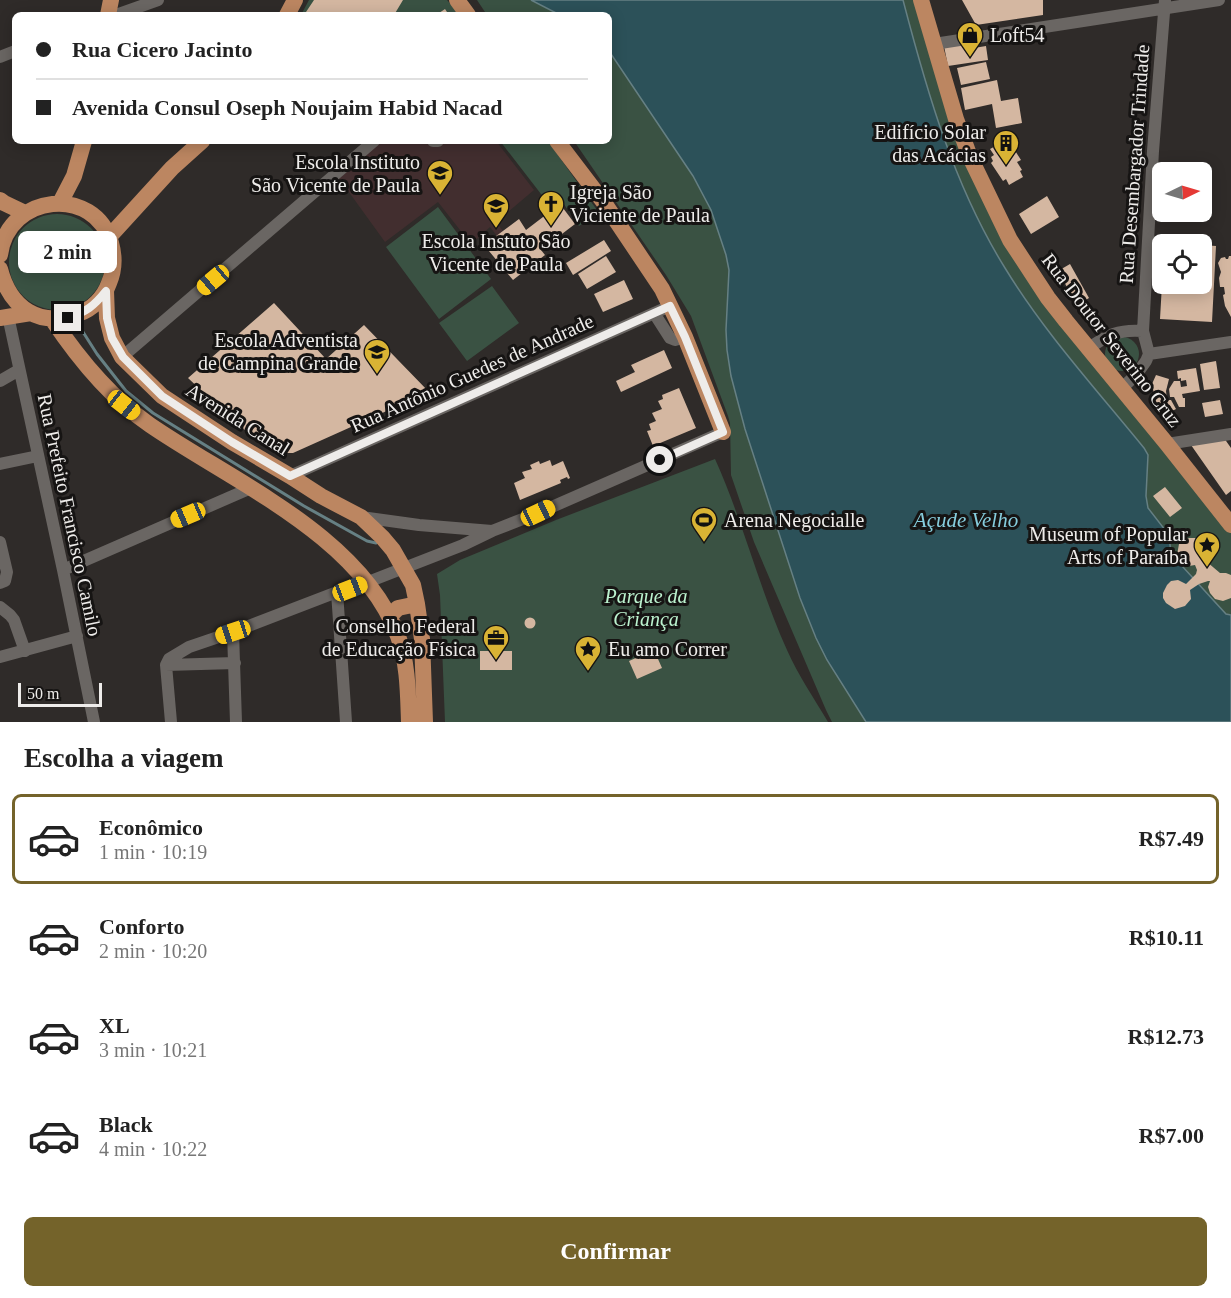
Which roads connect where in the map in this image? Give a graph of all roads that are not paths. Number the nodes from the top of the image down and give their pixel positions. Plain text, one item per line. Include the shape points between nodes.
1 (158, 0) edge
2 (921, 0) edge
3 (1219, 0) edge
4 (1165, 4) edge
5 (124, 12) edge
6 (934, 44) junction
7 (83, 144) edge
8 (199, 144) edge
9 (371, 144) edge
10 (559, 144) edge
11 (0, 200) edge
12 (60, 203) junction
13 (25, 213) junction
14 (109, 237) junction
15 (0, 248) edge
16 (0, 255) edge
17 (0, 268) edge
18 (106, 291) junction
19 (670, 306) junction
20 (31, 313) junction
21 (654, 313) junction
22 (4, 317) edge
23 (52, 319) junction
24 (1143, 331) junction
25 (685, 337) junction
26 (1231, 342) edge
27 (1088, 349) junction
28 (1149, 354) junction
29 (123, 357) junction
30 (19, 370) junction
31 (0, 381) edge
32 (1122, 388) junction
33 (723, 432) joint
34 (1231, 434) edge
35 (1167, 444) junction
36 (38, 456) junction
37 (0, 464) edge
38 (290, 476) junction
39 (251, 488) junction
40 (361, 517) junction
41 (1231, 525) edge
42 (492, 531) junction
43 (0, 542) edge
44 (404, 568) junction
45 (63, 570) junction
46 (367, 582) junction
47 (0, 583) edge
48 (337, 592) junction
49 (417, 604) junction
50 (0, 607) edge
51 (390, 616) junction
52 (233, 632) junction
53 (76, 636) junction
54 (24, 651) junction
55 (0, 657) edge
56 (234, 663) junction
57 (166, 665) junction
58 (94, 722) edge
59 (171, 722) edge
60 (236, 722) edge
61 (346, 722) edge
62 (409, 722) edge
63 (425, 722) edge

1 - 5 street
2 - 6 main road, Rua Doutor Severino Cruz
3 - 4 street
4 - 6 street
4 - 24 street, Rua Desembargador Trindade
6 - 27 main road, Rua Doutor Severino Cruz via 970,157 1001,224 1048,298
7 - 12 main road via 74,176
8 - 14 main road
9 - 29 street
10 - 19 main road via 611,213
11 - 13 main road
12 - 13 main road via 42,205
12 - 14 main road via 94,217
13 - 15 main road via 14,222
14 - 18 main road via 114,255 113,274
15 - 16 main road
17 - 20 main road via 10,295
18 - 23 main road via 83,313
18 - 29 main road, Avenida Canal via 112,338
19 - 21 street, Rua Antônio Guedes de Andrade
19 - 25 main road
20 - 22 main road
20 - 23 main road
21 - 25 street via 670,338
21 - 38 street, Rua Antônio Guedes de Andrade
22 - 30 street, Rua Prefeito Francisco Camilo
23 - 39 main road via 80,358 124,405
24 - 27 street via 1120,331
24 - 28 street, Rua Desembargador Trindade
25 - 33 main road
26 - 28 street
27 - 32 main road, Rua Doutor Severino Cruz
28 - 32 street via 1142,368
29 - 38 main road, Avenida Canal via 162,396
30 - 31 street
30 - 36 street, Rua Prefeito Francisco Camilo
32 - 35 main road, Rua Doutor Severino Cruz
33 - 42 street
34 - 35 street
35 - 41 main road, Rua Doutor Severino Cruz
36 - 37 street
36 - 45 street, Rua Prefeito Francisco Camilo
38 - 40 main road, Avenida Canal
39 - 45 street
39 - 46 main road via 316,531
40 - 42 street
40 - 44 main road, Avenida Canal via 393,550
42 - 44 street via 476,541
43 - 47 street via 8,572 6,581
44 - 46 street
44 - 49 main road, Avenida Canal
45 - 53 street, Rua Prefeito Francisco Camilo
46 - 48 street
46 - 51 main road
48 - 52 street
48 - 61 street
49 - 51 main road via 398,608
49 - 63 main road, Avenida Canal
50 - 54 street via 14,620
51 - 62 main road via 404,659
52 - 56 street
52 - 57 street via 189,647
53 - 54 street
53 - 58 street, Rua Prefeito Francisco Camilo
54 - 55 street
56 - 57 street
56 - 60 street
57 - 59 street

